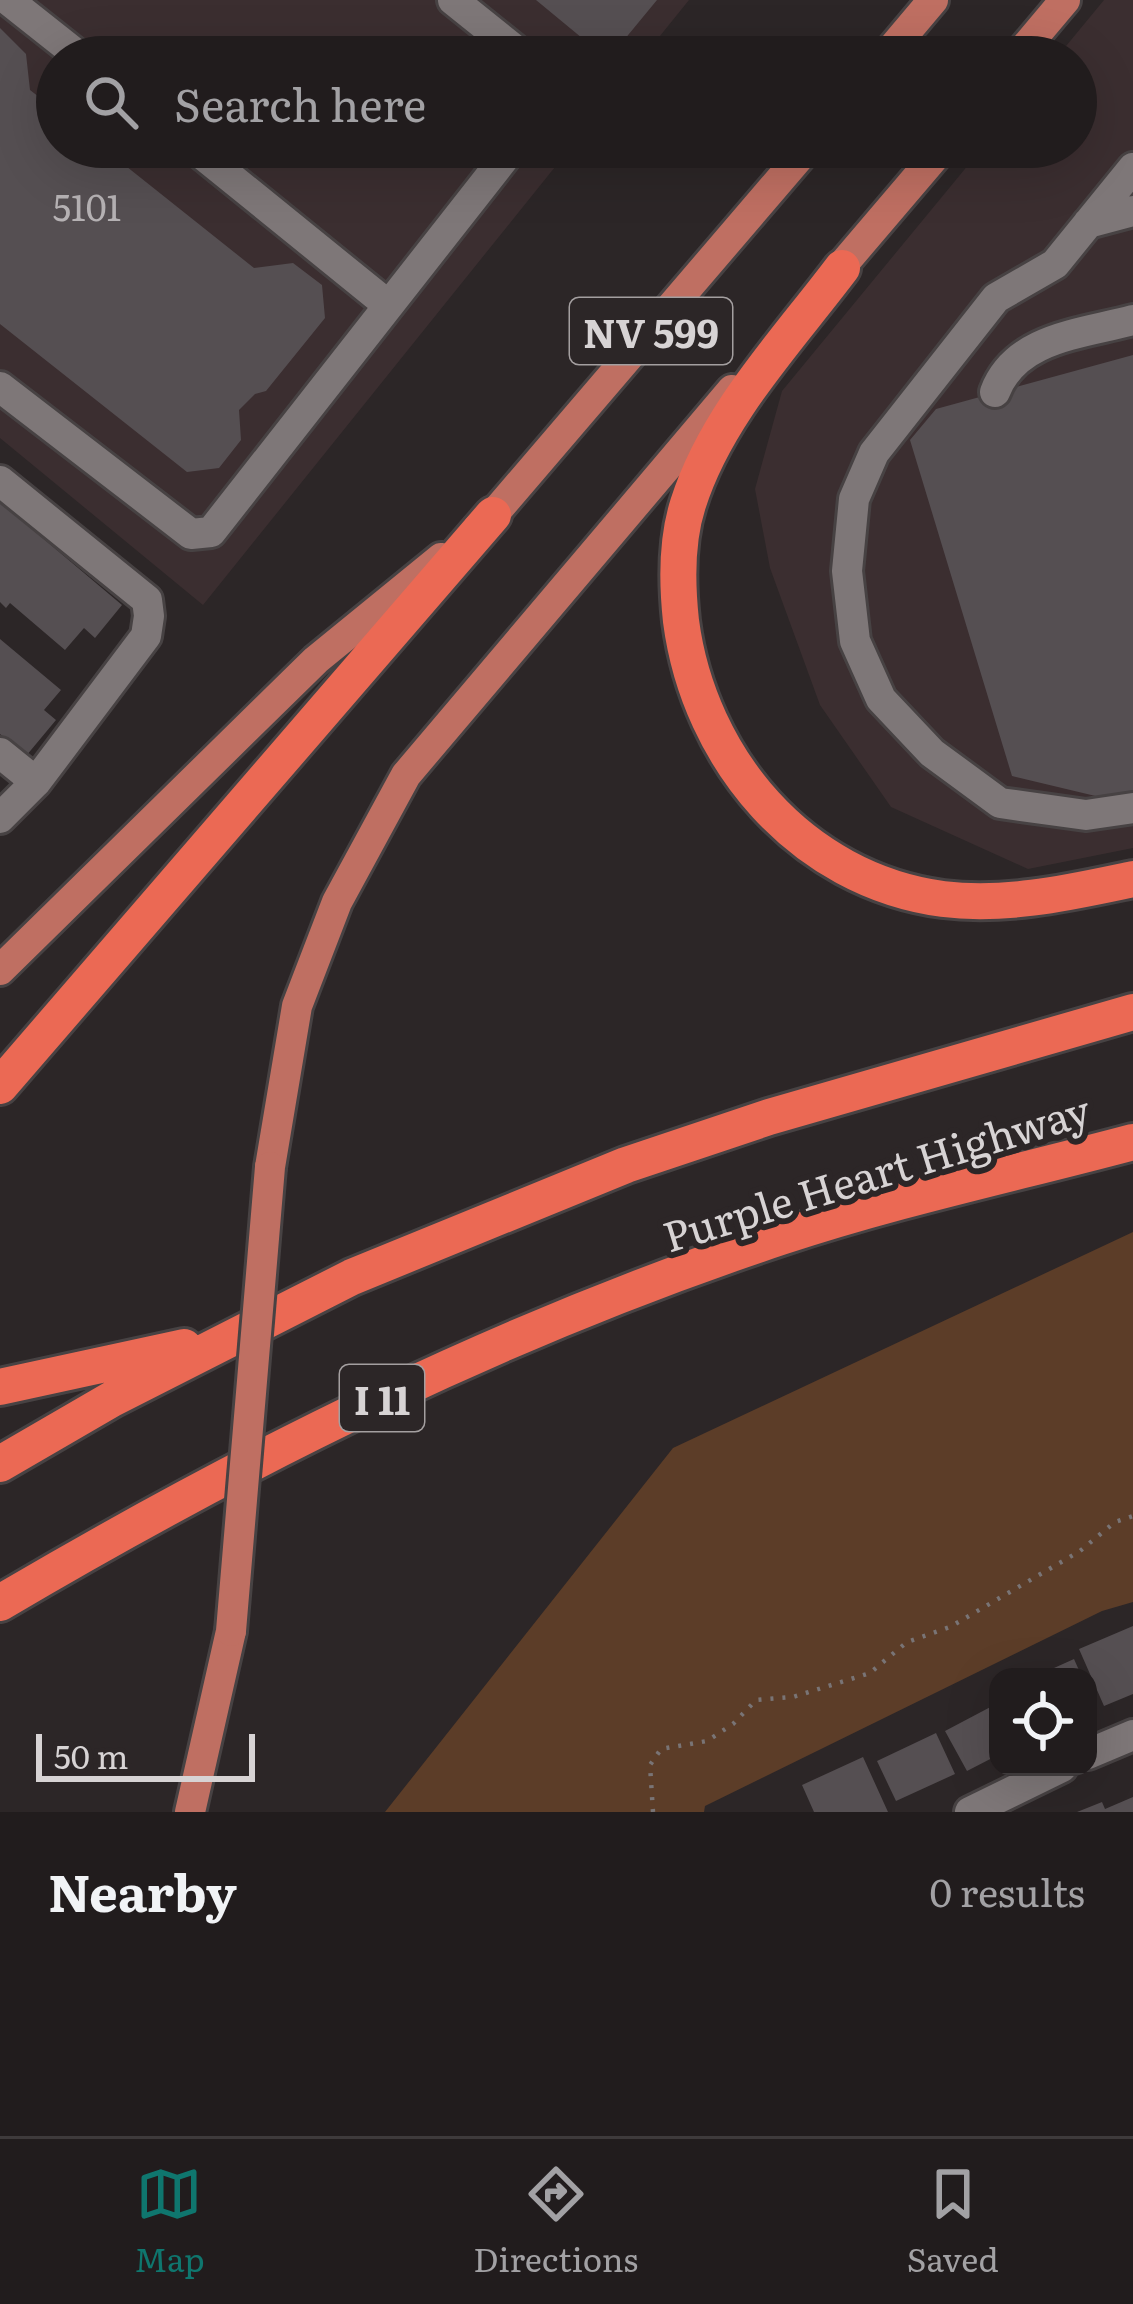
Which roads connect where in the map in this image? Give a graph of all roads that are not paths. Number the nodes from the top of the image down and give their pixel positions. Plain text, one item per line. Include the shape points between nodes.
1 (8, 0) edge
2 (453, 0) edge
3 (933, 0) edge
4 (1065, 0) edge
5 (53, 36) edge
6 (498, 36) edge
7 (902, 36) edge
8 (1035, 36) edge
9 (219, 168) edge
10 (496, 168) edge
11 (790, 168) edge
12 (925, 168) edge
13 (1133, 168) edge
14 (1133, 211) edge
15 (1088, 223) junction
16 (842, 268) junction
17 (388, 305) junction
18 (1133, 320) edge
19 (0, 387) edge
20 (995, 392) dead end
21 (0, 481) edge
22 (494, 515) junction
23 (0, 753) edge
24 (36, 782) junction
25 (1133, 808) edge
26 (0, 818) edge
27 (1133, 879) edge
28 (0, 970) edge
29 (1133, 1012) edge
30 (0, 1086) edge
31 (1133, 1142) edge
32 (229, 1337) junction
33 (0, 1388) edge
34 (0, 1464) edge
35 (0, 1603) edge
36 (1133, 1736) edge
37 (1097, 1750) edge
38 (1044, 1776) edge
39 (190, 1812) edge
40 (970, 1812) edge

1 - 5 street
2 - 6 street
3 - 7 main road
4 - 8 main road
9 - 17 street
10 - 17 street
11 - 22 main road, NV 599
12 - 16 main road
13 - 15 street
14 - 15 street
15 - 25 street via 1055,264 996,298 874,453 854,499 847,571 855,641 881,699 932,753 1000,803 1086,815
16 - 27 highway via 724,426 687,506 676,583 686,659 713,734 753,793 804,841 872,880 943,899 1011,901
16 - 39 main road, bridge via 787,322 406,775 337,902 297,1006 270,1167 231,1631
17 - 19 street via 212,532 191,534
18 - 20 street via 1025,350
21 - 24 street via 146,600 149,616 146,636
22 - 28 main road via 316,660
22 - 30 highway
23 - 24 street
24 - 26 street
29 - 32 highway, Purple Heart Highway via 626,1165 352,1277
31 - 35 highway, Purple Heart Highway / I 11 via 784,1236 533,1329 297,1437
32 - 33 highway
32 - 34 highway, Purple Heart Highway
36 - 37 street
38 - 40 street

